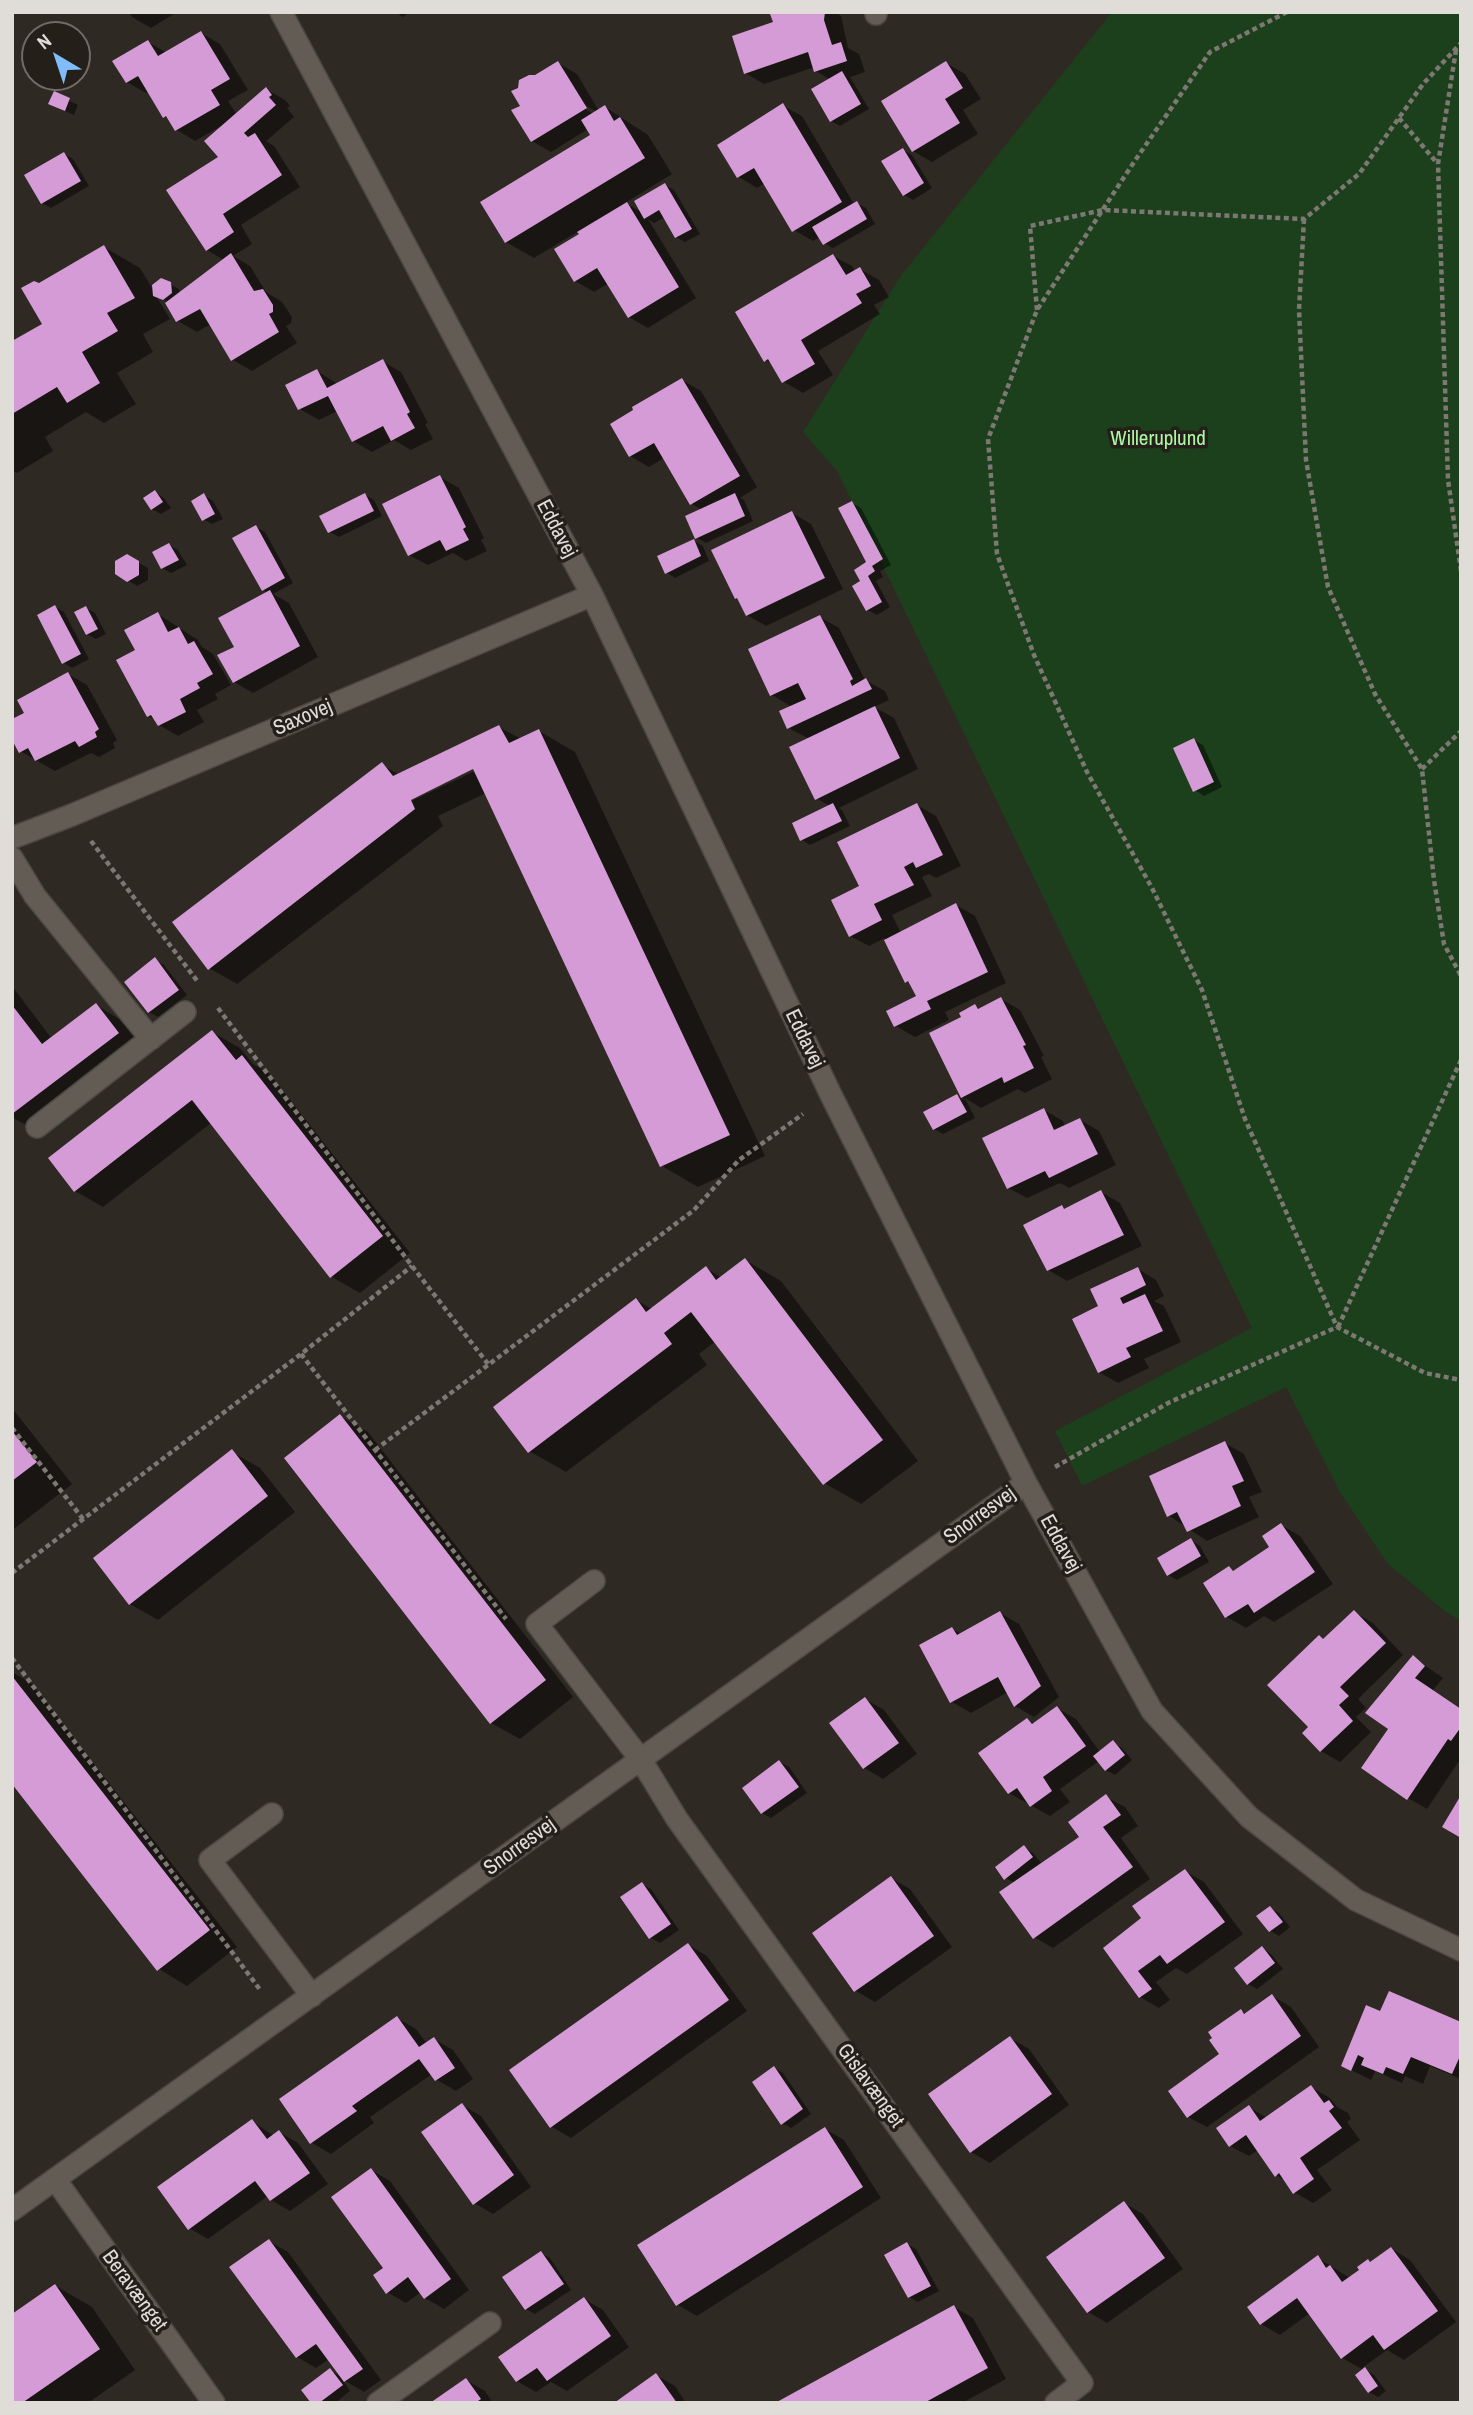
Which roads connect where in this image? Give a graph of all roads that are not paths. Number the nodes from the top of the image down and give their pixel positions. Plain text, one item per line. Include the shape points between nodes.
1 (281, 12) edge
2 (592, 595) junction
3 (12, 838) edge
4 (12, 858) edge
5 (185, 1012) dead end
6 (151, 1039) junction
7 (37, 1127) dead end
8 (1026, 1483) junction
9 (594, 1581) dead end
10 (641, 1760) junction
11 (272, 1814) dead end
12 (1461, 1950) edge
13 (312, 1996) junction
14 (55, 2179) junction
15 (12, 2210) edge
16 (490, 2323) dead end
17 (214, 2403) edge
18 (378, 2403) edge
19 (1056, 2403) edge

1 - 2 street, Eddavej
2 - 3 street, Saxovej
2 - 8 street, Eddavej via 831,1095
4 - 6 street via 35,896
5 - 6 street
6 - 7 street
8 - 10 street, Snorresvej
8 - 12 street, Eddavej via 1152,1711 1249,1817 1356,1900
9 - 10 street via 537,1624
10 - 13 street, Snorresvej
10 - 19 street, Gislavænget via 677,1819 1082,2383
11 - 13 street via 211,1860
13 - 14 street, Snorresvej
14 - 15 street, Snorresvej
14 - 17 street, Beravænget
16 - 18 street

